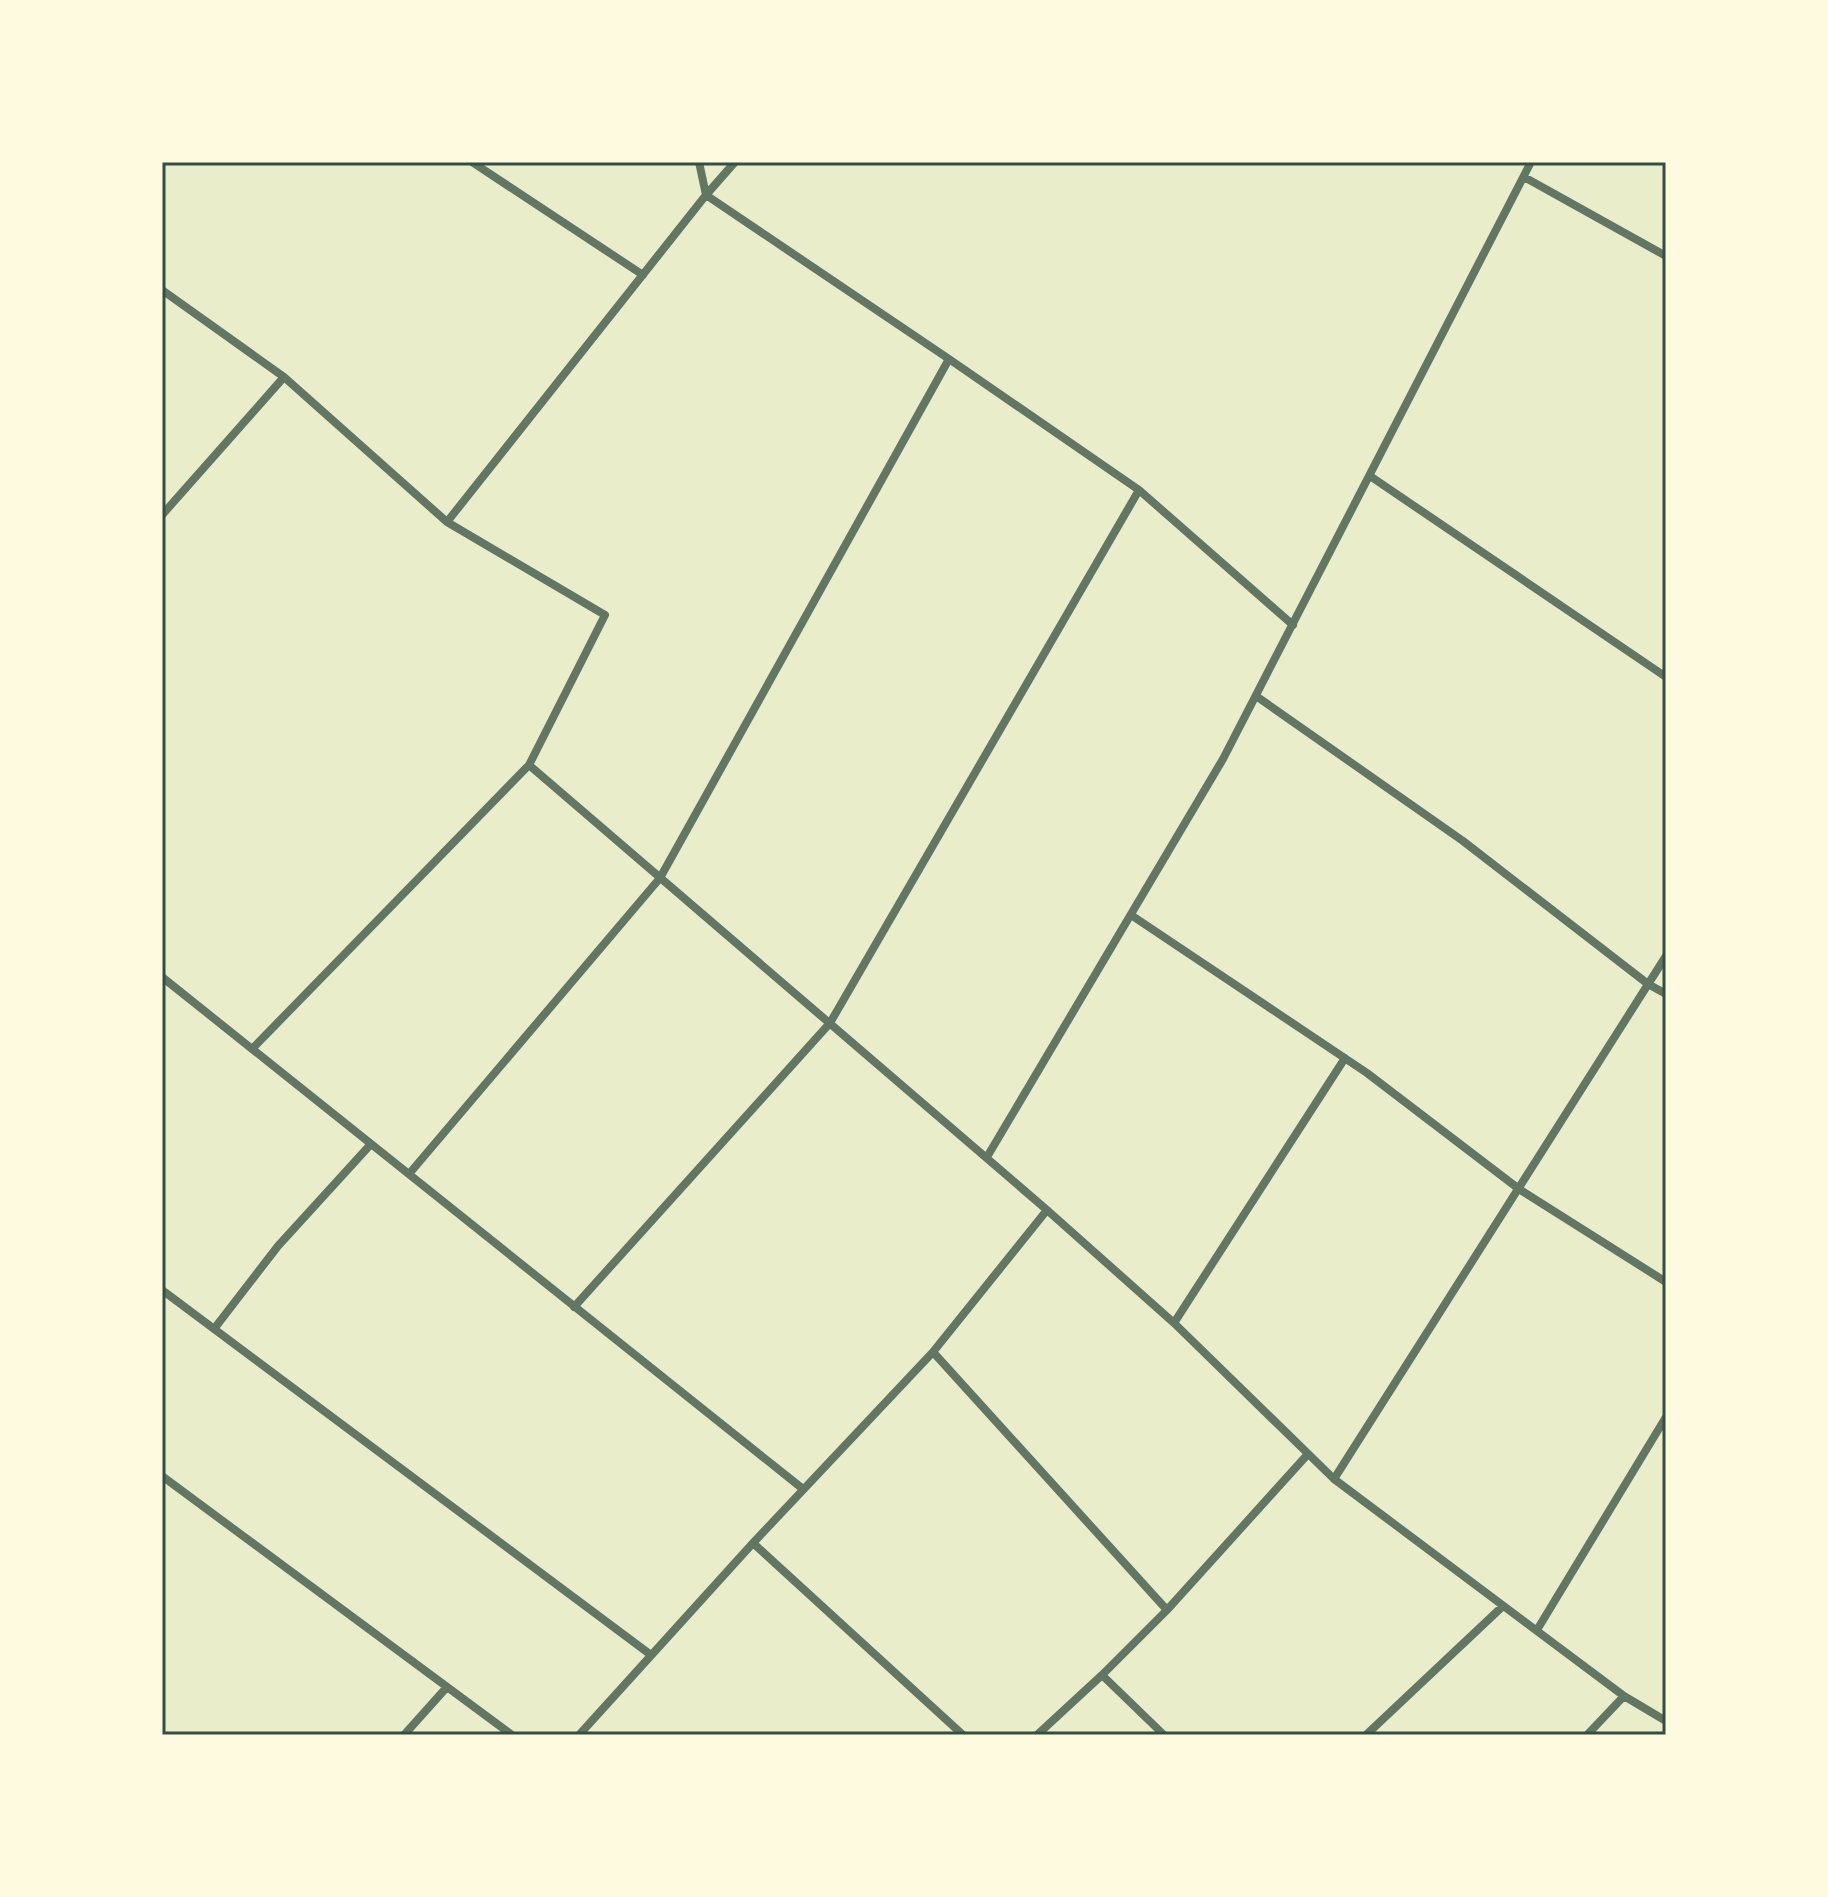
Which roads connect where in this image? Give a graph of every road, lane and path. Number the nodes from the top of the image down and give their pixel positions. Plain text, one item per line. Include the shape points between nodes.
1 (472, 162) edge
2 (699, 162) edge
3 (735, 162) edge
4 (1531, 162) edge
5 (1524, 177) junction
6 (706, 195) junction
7 (1666, 256) edge
8 (643, 275) junction
9 (162, 290) edge
10 (949, 359) junction
11 (284, 377) junction
12 (1370, 476) junction
13 (1139, 490) junction
14 (162, 515) edge
15 (447, 522) junction
16 (1293, 625) junction
17 (1666, 677) edge
18 (1256, 696) junction
19 (529, 765) junction
20 (660, 878) junction
21 (1131, 915) junction
22 (1666, 956) edge
23 (162, 977) edge
24 (1648, 984) junction
25 (1666, 994) edge
26 (830, 1023) junction
27 (252, 1049) junction
28 (1345, 1058) junction
29 (371, 1144) junction
30 (987, 1157) junction
31 (409, 1174) junction
32 (1519, 1189) junction
33 (1047, 1210) junction
34 (1666, 1282) edge
35 (162, 1290) edge
36 (574, 1307) junction
37 (1174, 1323) junction
38 (214, 1329) junction
39 (933, 1352) junction
40 (1666, 1417) edge
41 (1308, 1454) junction
42 (162, 1476) edge
43 (1334, 1479) junction
44 (803, 1489) junction
45 (753, 1543) junction
46 (1503, 1606) junction
47 (1167, 1610) junction
48 (1537, 1630) junction
49 (651, 1655) junction
50 (1102, 1675) junction
51 (447, 1687) junction
52 (1624, 1696) junction
53 (1666, 1721) edge
54 (404, 1735) edge
55 (512, 1735) edge
56 (579, 1735) edge
57 (963, 1735) edge
58 (1037, 1735) edge
59 (1164, 1735) edge
60 (1366, 1735) edge
61 (1587, 1735) edge

1 - 8 street
2 - 6 street
3 - 6 street
4 - 5 street
5 - 7 street
5 - 12 street
6 - 8 street
6 - 10 street
8 - 15 street
9 - 11 street
10 - 13 street
10 - 20 street
11 - 14 street
11 - 15 street
12 - 16 street
12 - 17 street
13 - 16 street
13 - 26 street
15 - 19 street via 605,615
16 - 18 street
18 - 21 street
18 - 24 street via 1463,841
19 - 20 street
19 - 27 street
20 - 26 street
20 - 31 street
21 - 28 street
21 - 30 street
22 - 24 street
23 - 27 street
24 - 25 street
24 - 32 street
26 - 30 street
26 - 36 street
27 - 29 street
28 - 32 street
28 - 37 street
29 - 31 street
29 - 38 street via 278,1246
30 - 33 street
31 - 36 street
32 - 34 street
32 - 43 street
33 - 37 street
33 - 39 street
35 - 38 street
36 - 44 street
37 - 41 street
38 - 49 street
39 - 44 street
39 - 47 street
40 - 48 street
41 - 43 street
41 - 47 street
42 - 51 street
43 - 46 street
44 - 45 street
45 - 49 street
45 - 57 street
46 - 48 street
46 - 60 street
47 - 50 street
48 - 52 street
49 - 56 street
50 - 58 street
50 - 59 street
51 - 54 street
51 - 55 street
52 - 53 street
52 - 61 street

